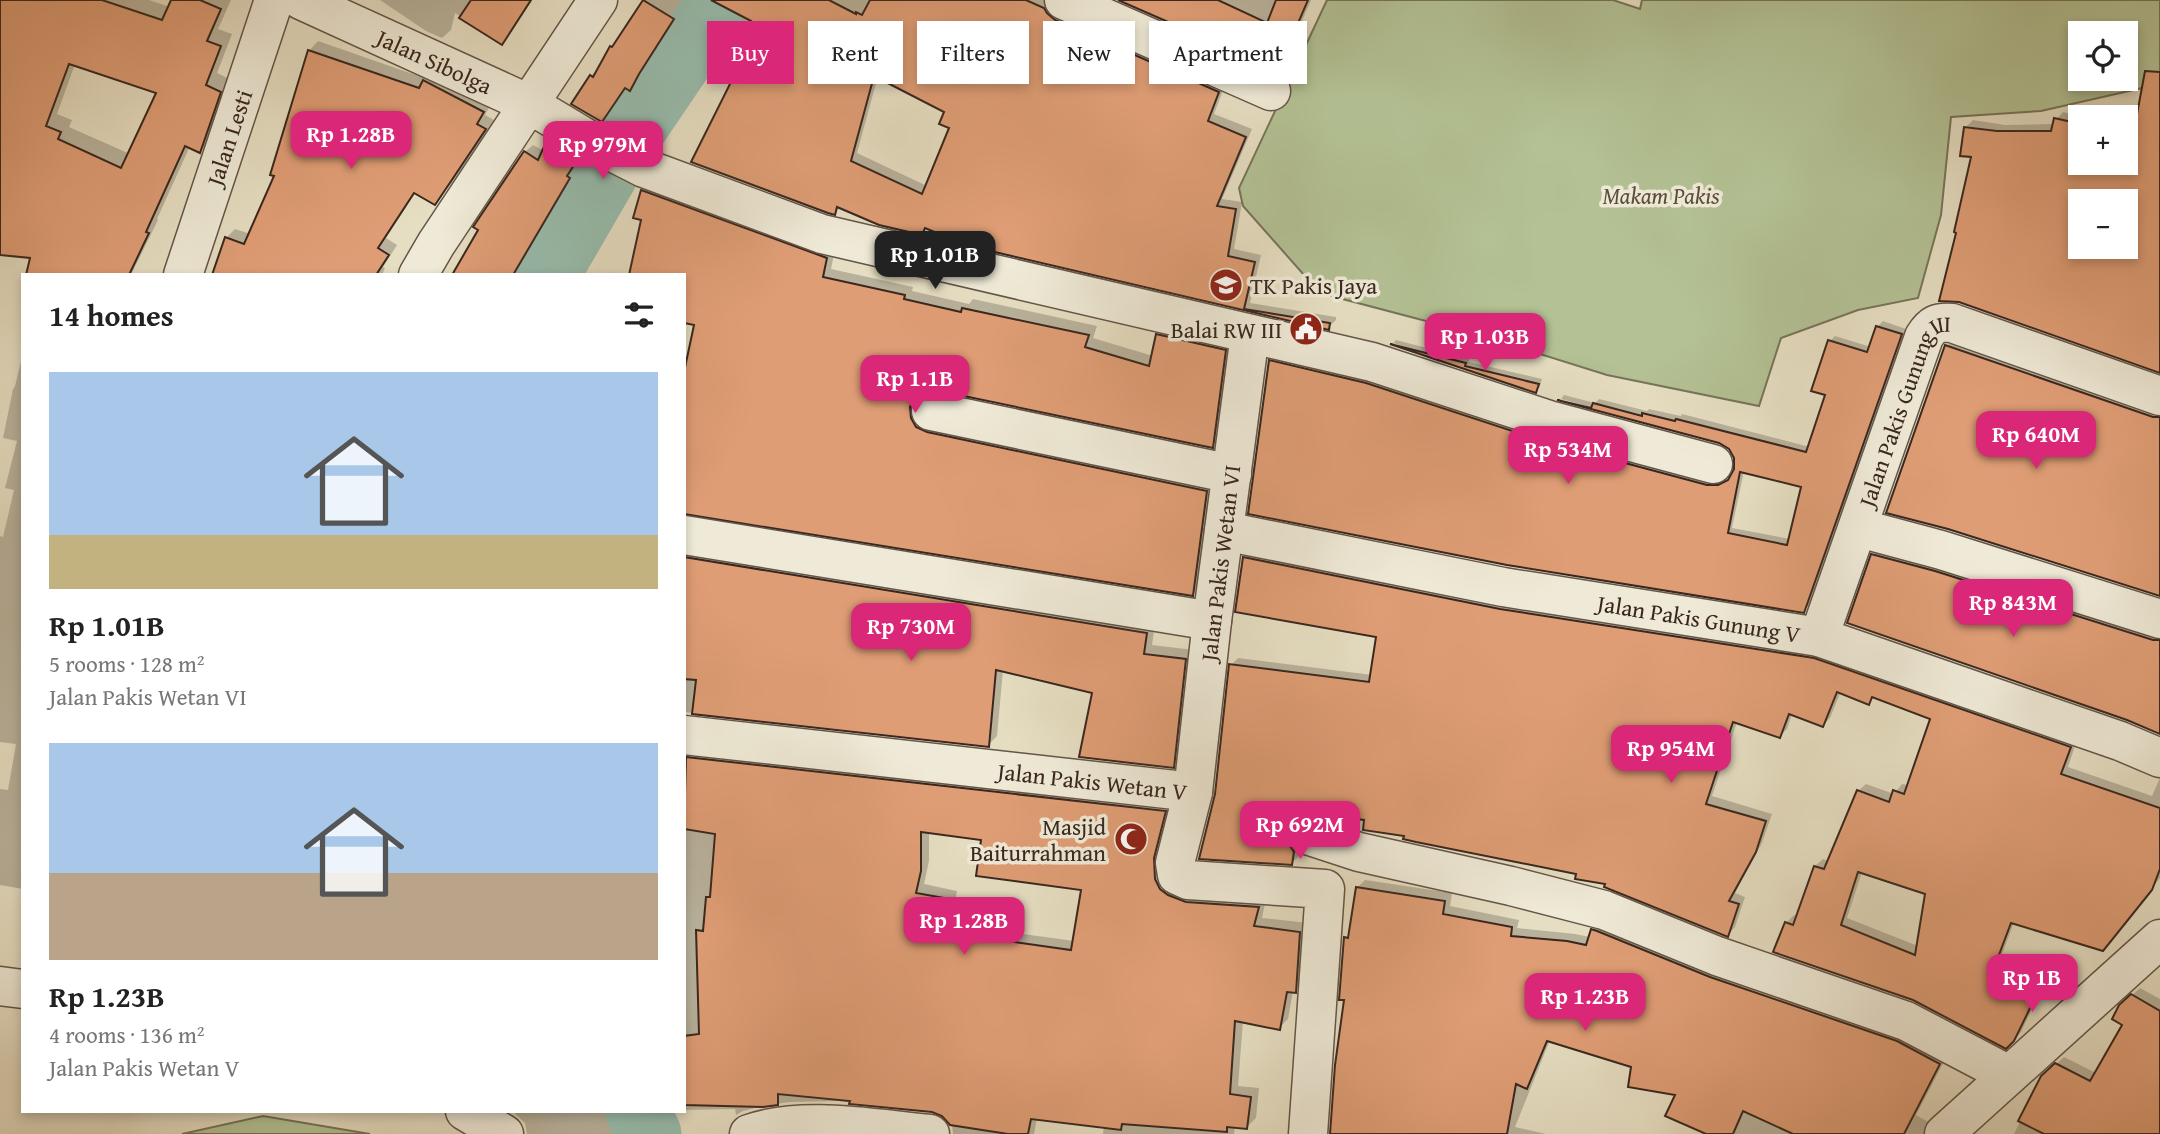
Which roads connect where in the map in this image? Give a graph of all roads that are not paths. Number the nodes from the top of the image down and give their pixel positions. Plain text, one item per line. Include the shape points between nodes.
1 (274, 0) edge
2 (301, 0) edge
3 (598, 0) edge
4 (1064, 0) edge
5 (1270, 91) dead end
6 (529, 104) junction
7 (184, 273) edge
8 (419, 273) edge
9 (1250, 334) junction
10 (2160, 396) edge
11 (931, 411) dead end
12 (1713, 464) dead end
13 (1232, 474) junction
14 (1858, 528) junction
15 (1224, 531) junction
16 (686, 536) edge
17 (2160, 619) edge
18 (1212, 621) junction
19 (1819, 637) junction
20 (686, 735) edge
21 (2160, 758) edge
22 (1193, 792) junction
23 (1325, 889) junction
24 (2160, 939) edge
25 (0, 986) edge
26 (21, 989) edge
27 (2009, 1075) junction
28 (468, 1113) edge
29 (505, 1134) edge
30 (749, 1134) edge
31 (930, 1134) edge
32 (1308, 1134) edge
33 (1944, 1134) edge

1 - 7 street, Jalan Lesti
2 - 6 street, Jalan Sibolga
3 - 6 street
4 - 5 street
6 - 8 street
6 - 9 street via 644,168 822,234
9 - 12 street via 1372,362 1549,420
9 - 13 street, Jalan Pakis Wetan VI
10 - 14 street, Jalan Pakis Gunung III via 1939,322 1930,326 1924,337
11 - 13 street
13 - 15 street, Jalan Pakis Wetan VI
14 - 17 street
14 - 19 street, Jalan Pakis Gunung III
15 - 18 street, Jalan Pakis Wetan VI
15 - 19 street, Jalan Pakis Gunung V via 1503,587
16 - 18 street
18 - 22 street, Jalan Pakis Wetan VI
19 - 21 street, Jalan Pakis Gunung V
20 - 22 street, Jalan Pakis Wetan V
22 - 23 street, Jalan Pakis Wetan V via 1175,863 1177,875 1188,880
23 - 27 street via 1320,840 1604,909 1717,956 1906,1021
23 - 32 street
24 - 27 street
25 - 26 street
27 - 33 street
28 - 29 street
30 - 31 street via 808,1124

